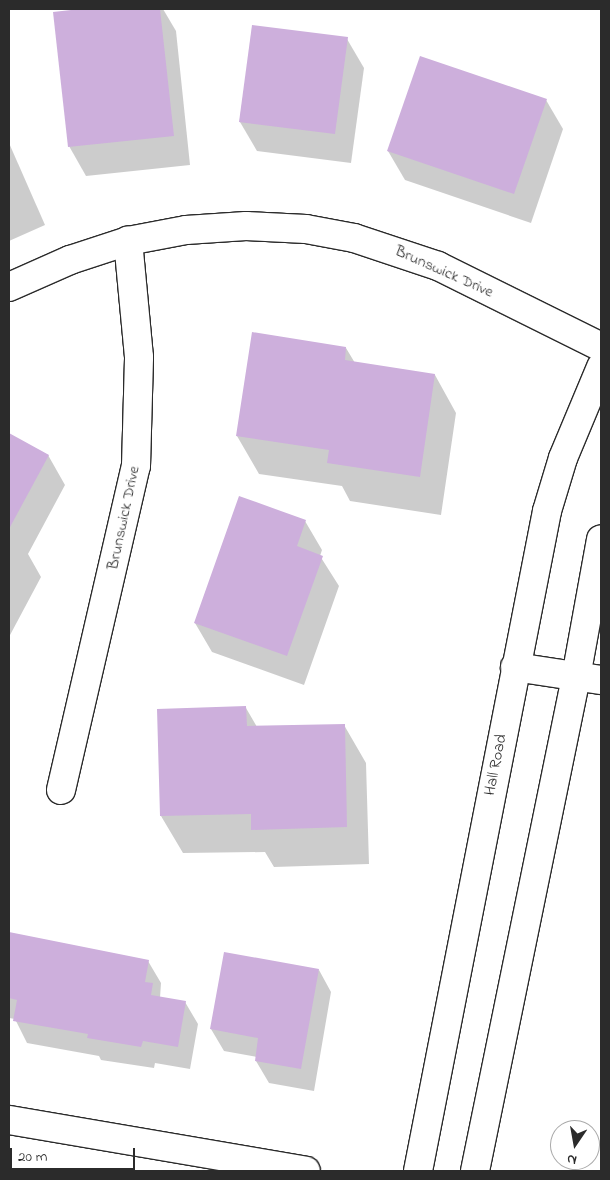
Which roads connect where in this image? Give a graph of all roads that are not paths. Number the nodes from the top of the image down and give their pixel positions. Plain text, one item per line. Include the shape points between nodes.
1 (128, 241) junction
2 (9, 287) edge
3 (601, 347) edge
4 (601, 366) edge
5 (601, 538) edge
6 (515, 667) junction
7 (588, 679) edge
8 (61, 790) dead end
9 (9, 1120) edge
10 (306, 1171) edge
11 (418, 1171) edge
12 (475, 1171) edge

1 - 2 street, Brunswick Drive via 70,260
1 - 3 street, Brunswick Drive via 186,230 246,226 306,229 354,238 438,266
1 - 8 street, Brunswick Drive via 139,357 136,466
4 - 6 street, Hall Road via 563,458 547,511
5 - 7 street
6 - 7 street
6 - 11 street, Hall Road
7 - 12 street
9 - 10 street

